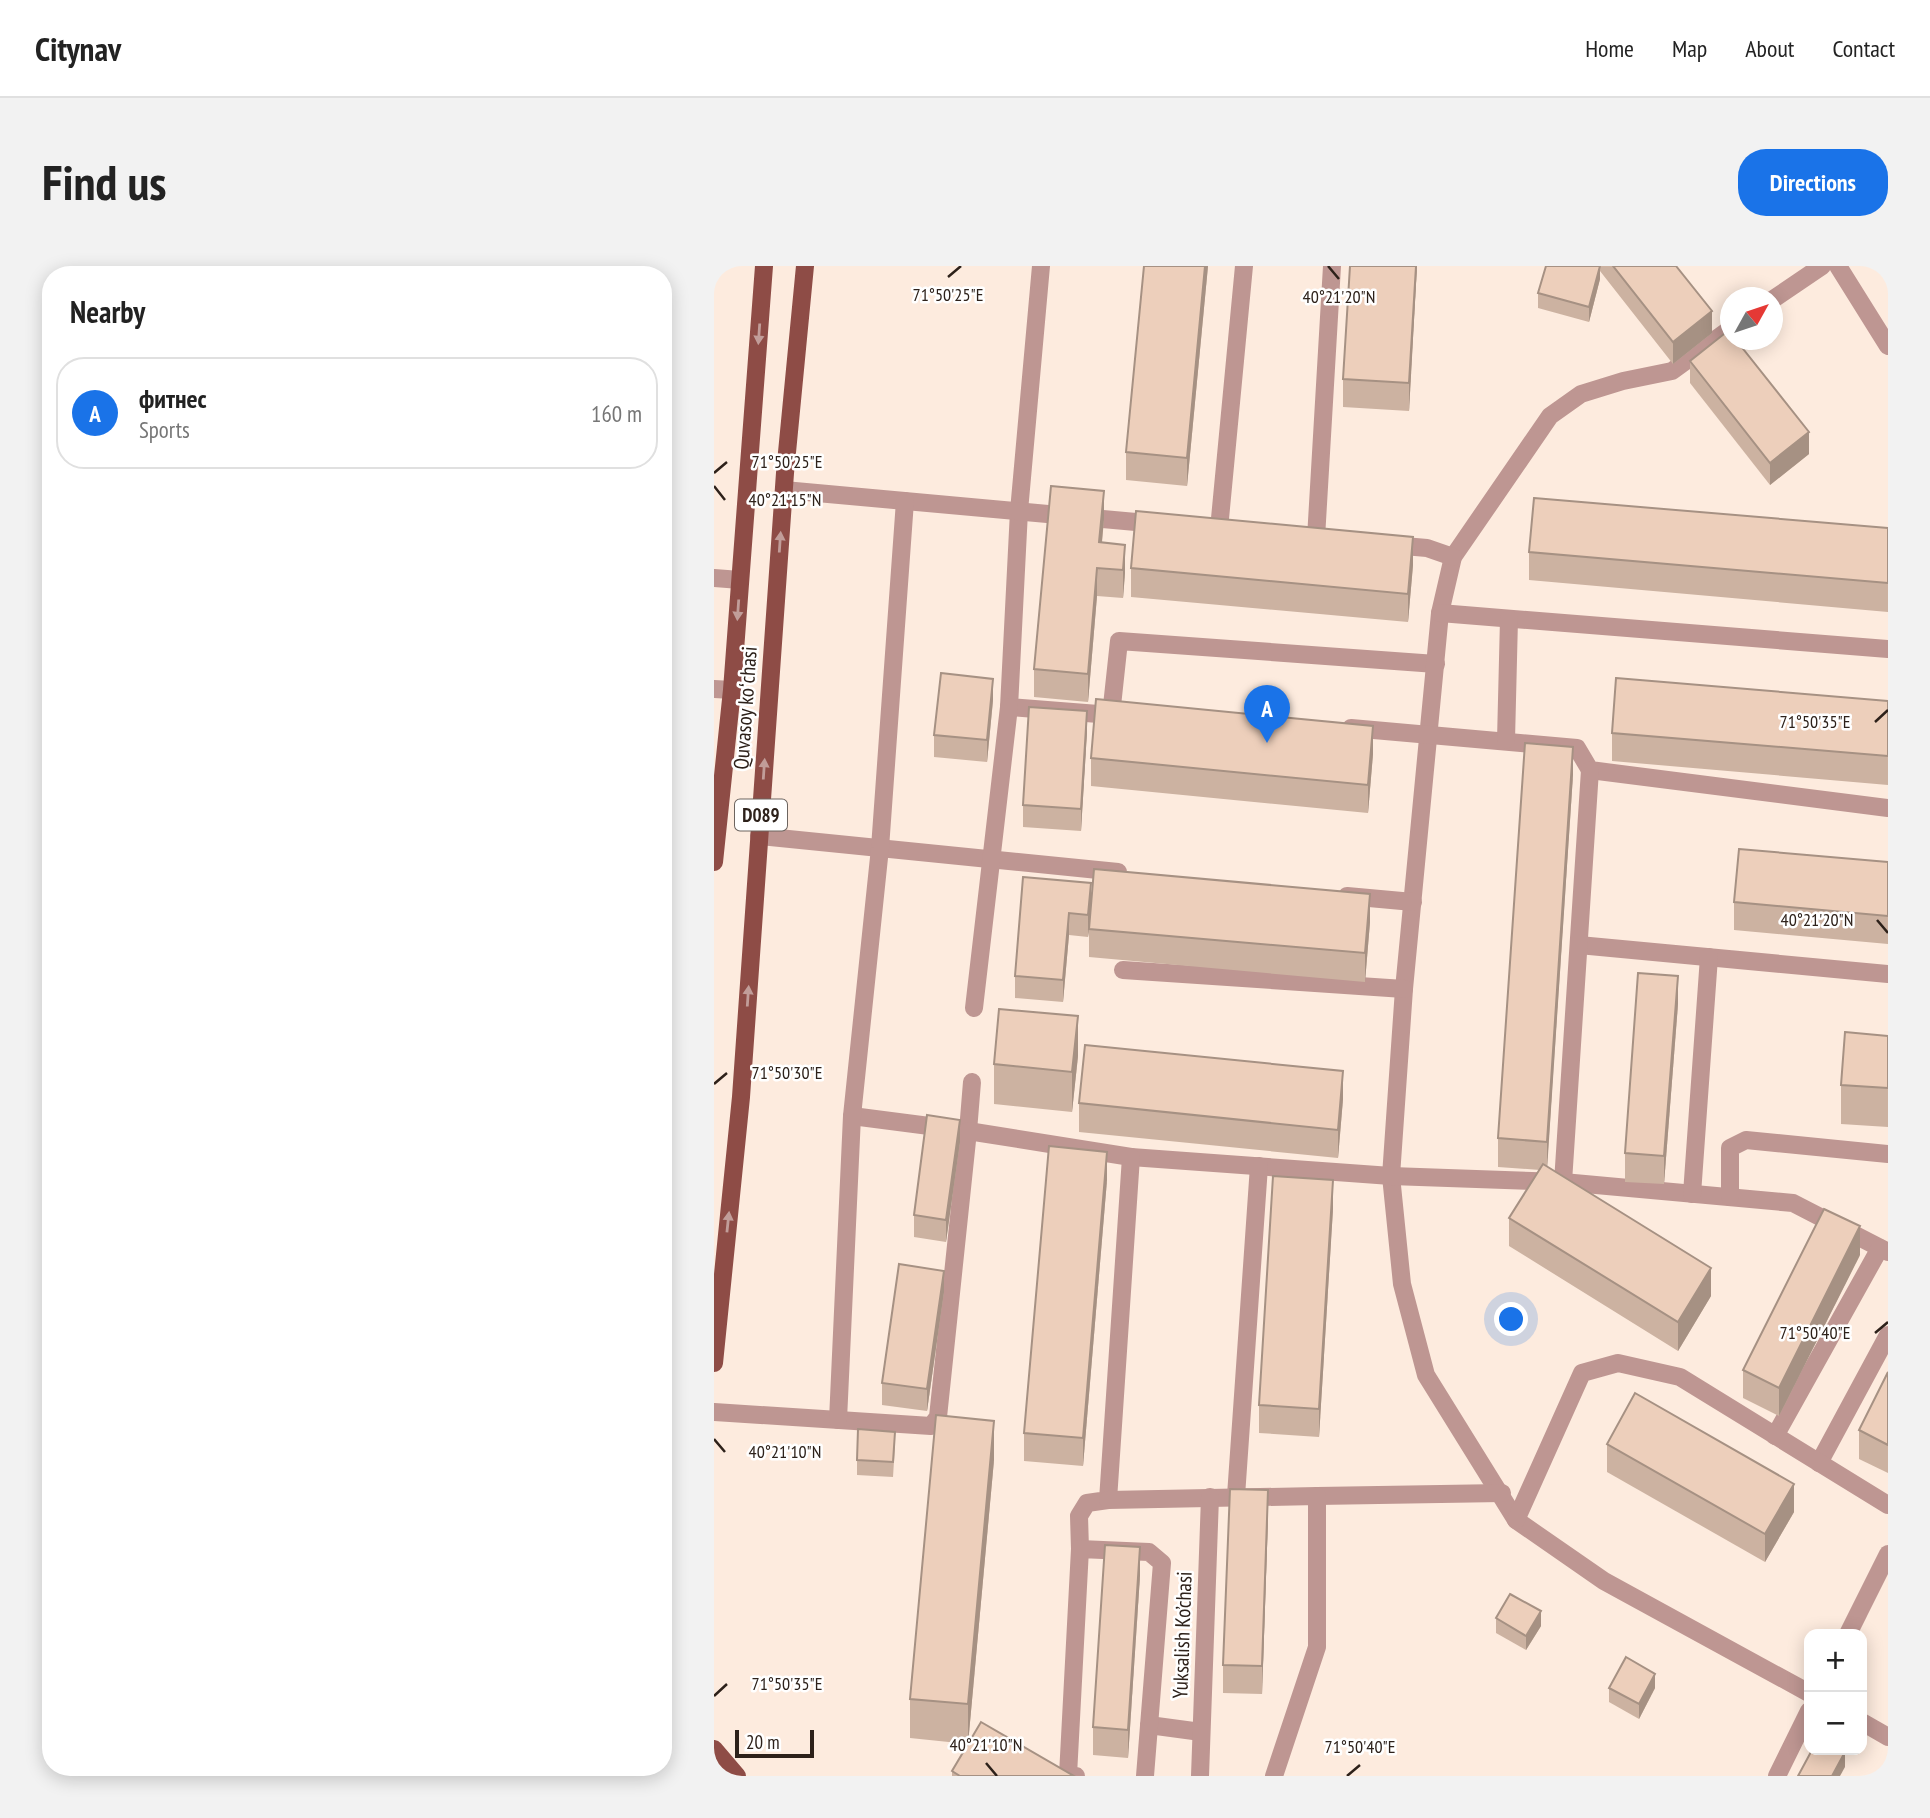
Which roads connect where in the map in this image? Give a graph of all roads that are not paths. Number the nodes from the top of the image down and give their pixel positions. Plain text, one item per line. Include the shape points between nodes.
1 (764, 266) edge
2 (806, 266) edge
3 (1041, 266) edge
4 (1244, 266) edge
5 (1332, 266) edge
6 (1822, 266) edge
7 (1838, 266) edge
8 (1783, 293) edge
9 (1720, 338) edge
10 (1888, 346) edge
11 (784, 491) junction
12 (905, 501) junction
13 (1019, 512) junction
14 (1179, 526) edge
15 (1219, 529) edge
16 (1316, 538) edge
17 (1372, 543) edge
18 (1453, 557) junction
19 (714, 578) edge
20 (740, 580) junction
21 (1440, 613) junction
22 (1509, 619) junction
23 (1888, 649) edge
24 (1436, 664) junction
25 (723, 690) edge
26 (1010, 707) junction
27 (1333, 727) edge
28 (1431, 733) junction
29 (1506, 740) junction
30 (1590, 770) junction
31 (1888, 808) edge
32 (759, 836) junction
33 (880, 848) junction
34 (990, 860) junction
35 (714, 862) edge
36 (1140, 875) edge
37 (1331, 894) edge
38 (1413, 902) junction
39 (1579, 945) junction
40 (1709, 957) junction
41 (1123, 970) dead end
42 (1888, 974) edge
43 (1404, 989) junction
44 (974, 1008) dead end
45 (972, 1082) dead end
46 (852, 1116) junction
47 (968, 1131) junction
48 (1888, 1154) edge
49 (1131, 1157) junction
50 (1259, 1166) junction
51 (1391, 1176) junction
52 (1563, 1182) junction
53 (1692, 1194) junction
54 (1730, 1197) junction
55 (1884, 1250) edge
56 (1888, 1335) edge
57 (714, 1363) edge
58 (714, 1412) edge
59 (838, 1420) junction
60 (1775, 1436) junction
61 (1819, 1463) junction
62 (1502, 1493) junction
63 (1236, 1496) junction
64 (1317, 1496) junction
65 (1210, 1497) junction
66 (1108, 1500) junction
67 (1888, 1505) edge
68 (1516, 1520) junction
69 (1080, 1549) junction
70 (1888, 1554) edge
71 (1850, 1629) edge
72 (1807, 1692) edge
73 (1804, 1721) edge
74 (1149, 1725) junction
75 (1867, 1725) edge
76 (1201, 1732) junction
77 (1888, 1737) edge
78 (714, 1749) edge
79 (737, 1776) edge
80 (1076, 1776) edge
81 (1144, 1776) edge
82 (1200, 1776) edge
83 (1274, 1776) edge
84 (1777, 1776) edge

1 -> 20 main road, Quvasoy koʻchasi / D089
2 - 11 main road, Quvasoy koʻchasi / D089
3 - 13 street
4 - 15 street
5 - 16 street
6 - 8 street
7 - 10 street
9 - 18 street via 1672,371 1581,394 1550,416
11 - 12 street
32 -> 11 main road, Quvasoy koʻchasi / D089
12 - 13 street
12 - 33 street
13 - 14 street
13 - 26 street
17 - 18 street via 1427,548
18 - 21 street
19 - 20 street
20 -> 25 main road, Quvasoy koʻchasi / D089
21 - 22 street
21 - 24 street
22 - 23 street
22 - 29 street
24 - 26 street via 1119,641 1118,715
24 - 28 street
25 - 35 main road, Quvasoy koʻchasi / D089
26 - 34 street
27 - 28 street
28 - 29 street
28 - 38 street
29 - 30 street via 1577,748
30 - 31 street
30 - 39 street
32 - 33 street
57 -> 32 main road, Quvasoy koʻchasi / D089 via 741,1097
33 - 34 street
33 - 46 street
34 - 36 street
34 - 44 street
37 - 38 street
38 - 43 street
39 - 40 street
39 - 52 street
40 - 42 street
40 - 53 street
41 - 43 street
43 - 51 street
45 - 47 street
46 - 47 street
46 - 59 street
47 - 49 street
47 - 59 street via 938,1417 931,1426
48 - 54 street via 1746,1140 1730,1148
49 - 50 street
49 - 66 street
50 - 51 street
50 - 63 street
51 - 52 street
51 - 62 street via 1402,1284 1426,1376
52 - 53 street
53 - 54 street
54 - 55 street via 1793,1203
55 - 60 street
56 - 61 street
58 - 59 street
60 - 61 street
60 - 68 street via 1680,1377 1618,1363 1582,1374
61 - 67 street
62 - 64 street
62 - 68 street
63 - 64 street
63 - 65 street
64 - 83 street via 1317,1647
65 - 66 street
65 - 76 street, Yuksalish Ko’chasi
66 - 69 street via 1087,1503 1079,1516
68 - 72 street via 1604,1581
69 - 74 street via 1149,1552 1162,1563
69 - 80 street via 1068,1775
70 - 71 street
73 - 84 street
74 - 76 street
74 - 81 street
75 - 77 street
76 - 82 street, Yuksalish Ko’chasi
78 - 79 main road

